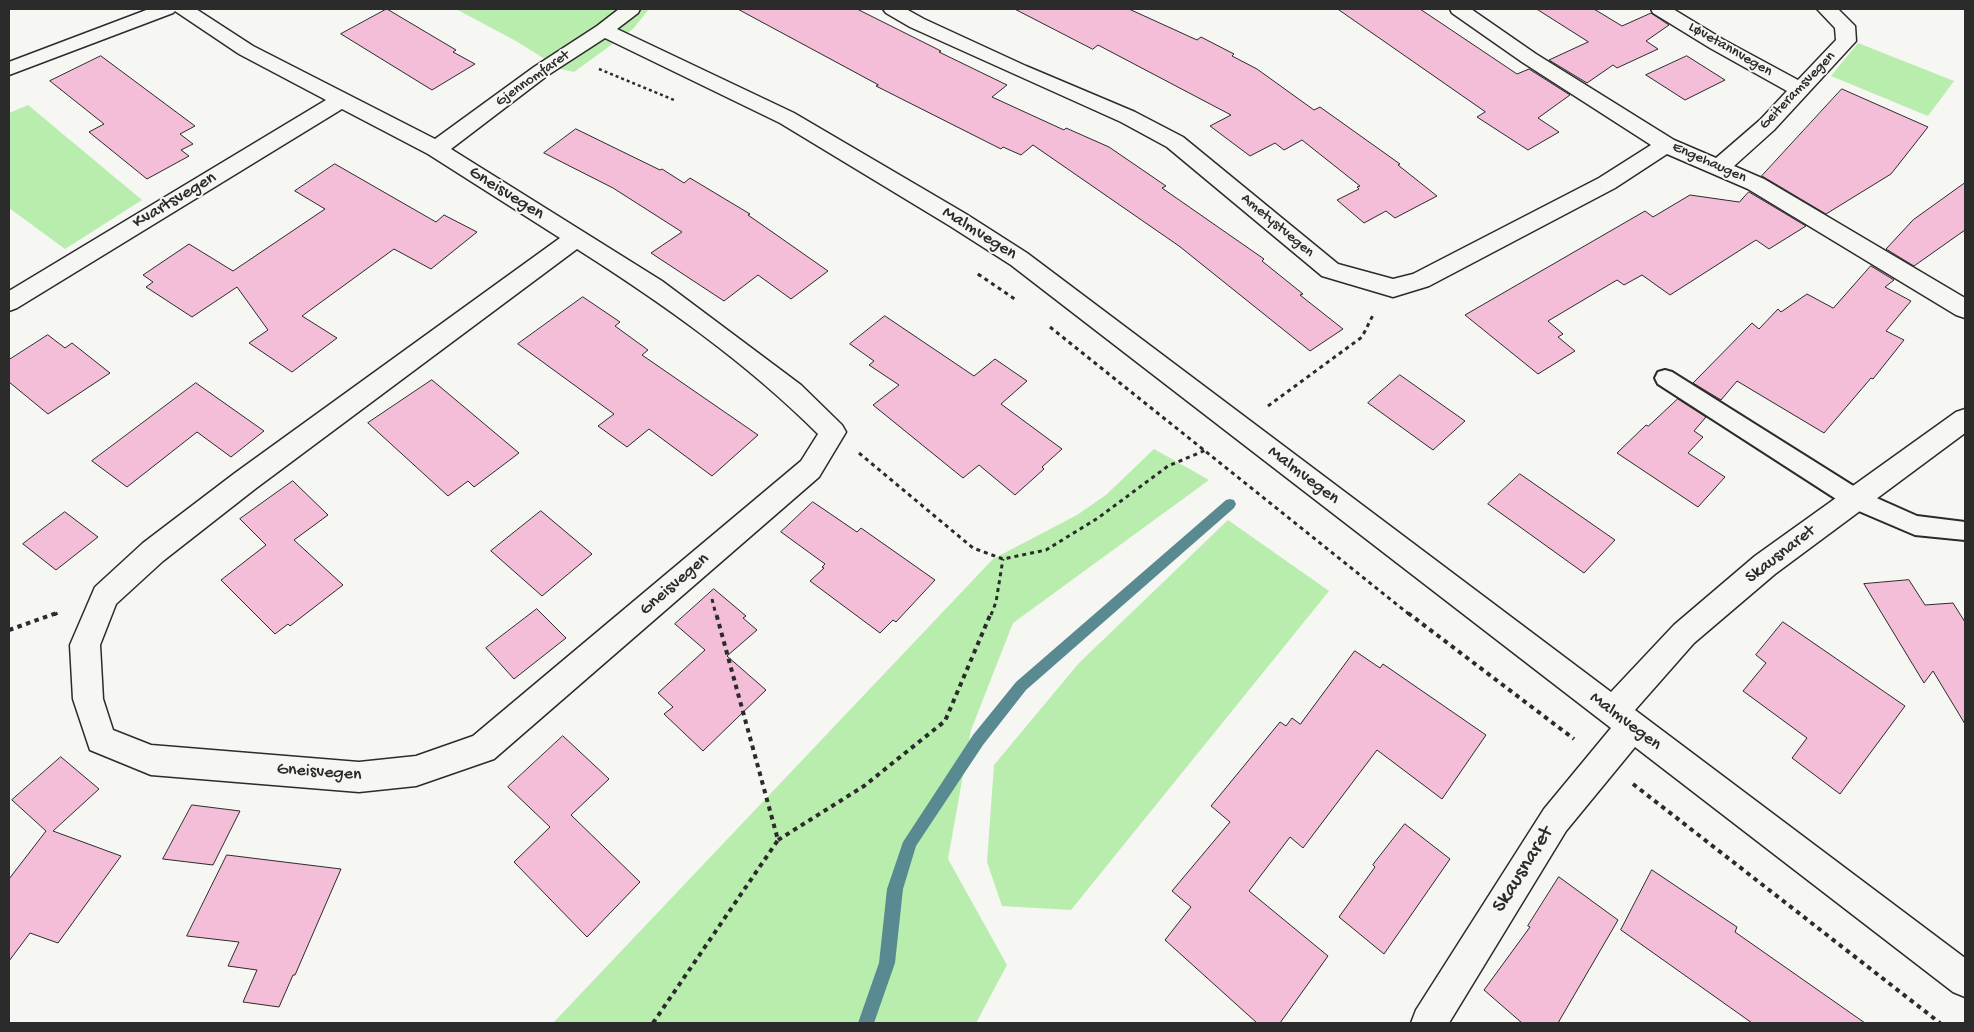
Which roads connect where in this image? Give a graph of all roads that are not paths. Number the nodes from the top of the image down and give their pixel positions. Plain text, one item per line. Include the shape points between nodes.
1 (166, 9) edge
2 (183, 9) edge
3 (631, 9) edge
4 (892, 9) edge
5 (1459, 9) edge
6 (1660, 9) edge
7 (1826, 9) edge
8 (604, 30) junction
9 (9, 69) edge
10 (1800, 90) junction
11 (341, 100) junction
12 (1666, 145) junction
13 (436, 149) junction
14 (1719, 168) junction
15 (577, 238) junction
16 (9, 302) edge
17 (1965, 310) edge
18 (1665, 378) dead end
19 (1965, 419) edge
20 (1855, 499) junction
21 (1963, 531) dead end
22 (1622, 719) junction
23 (1965, 980) edge
24 (1429, 1023) edge

1 - 9 street
2 - 11 street via 246,50
3 - 8 street, Gjennomfaret
4 - 12 street, Ametystvegen via 1018,70 1128,117 1175,142 1330,270 1393,288 1421,280 1606,183
5 - 12 street, Engehaugen via 1529,58
6 - 10 street, Løvetannvegen
7 - 10 street, Geiteramsvegen via 1845,26 1846,41
8 - 13 street, Gjennomfaret via 541,71
8 - 22 street, Malmvegen via 787,118 1019,259
10 - 14 street, Geiteramsvegen
11 - 13 street
11 - 16 street, Kvartsvegen
12 - 14 street, Engehaugen
13 - 15 street, Gneisvegen
14 - 17 street, Engehaugen via 1756,184
15 - 15 street, Gneisvegen via 245,481 153,552 105,596 85,645 88,699 101,740 151,760 359,777 416,771 483,748 810,469 833,432 792,392 654,286
18 - 20 lane
19 - 20 street, Skausnaret
20 - 21 lane via 1915,525
20 - 22 street, Skausnaret via 1765,565 1684,634
22 - 23 street, Malmvegen
22 - 24 street, Skausnaret via 1603,761 1555,820

